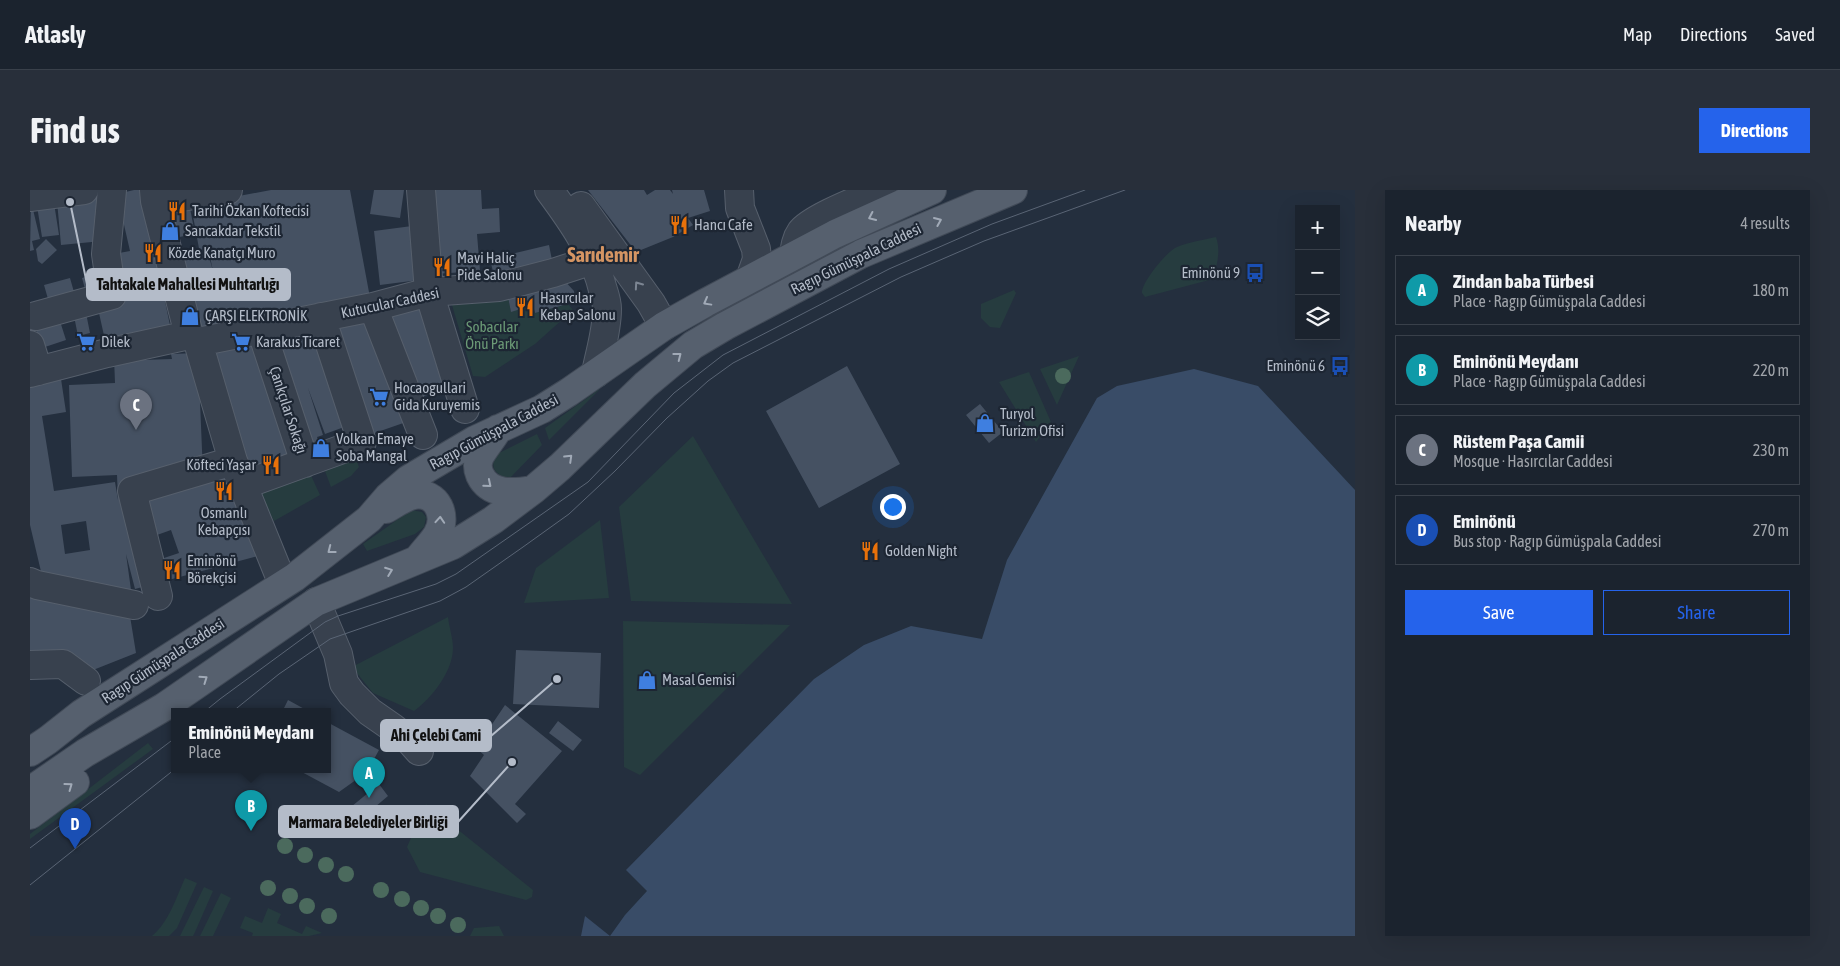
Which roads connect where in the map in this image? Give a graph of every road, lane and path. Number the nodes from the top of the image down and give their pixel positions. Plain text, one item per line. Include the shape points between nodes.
1 (84, 190) edge
2 (112, 190) edge
3 (228, 190) edge
4 (421, 190) edge
5 (548, 190) edge
6 (568, 190) edge
7 (739, 190) edge
8 (882, 190) edge
9 (932, 190) edge
10 (1013, 190) edge
11 (154, 196) edge
12 (30, 198) edge
13 (794, 255) junction
14 (593, 260) junction
15 (750, 279) junction
16 (807, 282) junction
17 (429, 292) junction
18 (373, 307) junction
19 (32, 316) edge
20 (321, 317) junction
21 (664, 326) junction
22 (261, 329) junction
23 (193, 338) junction
24 (33, 363) edge
25 (596, 373) junction
26 (629, 401) junction
27 (465, 409) dead end
28 (499, 428) junction
29 (423, 435) dead end
30 (305, 463) junction
31 (238, 473) junction
32 (533, 490) junction
33 (369, 520) junction
34 (417, 560) junction
35 (278, 572) dead end
36 (30, 582) edge
37 (316, 602) junction
38 (30, 664) edge
39 (86, 682) dead end
40 (164, 707) junction
41 (81, 714) junction
42 (30, 731) edge
43 (419, 751) dead end
44 (30, 752) edge
45 (30, 791) edge
46 (30, 815) edge

1 - 12 street
2 - 19 street via 106,254 112,295
3 - 11 street
4 - 17 street
5 - 14 street via 569,216
21 -> 6 street via 646,296
7 - 15 street via 740,208 756,249 757,259
8 - 13 street via 823,216 802,231 795,244
9 -> 13 main road, Ragıp Gümüşpala Caddesi
16 -> 10 main road, Ragıp Gümüşpala Caddesi via 861,254
11 - 23 street
13 - 15 main road, Ragıp Gümüşpala Caddesi
13 - 16 main road
14 - 17 street, Kutucular Caddesi via 499,287
14 - 25 street via 607,306
15 -> 21 main road, Ragıp Gümüşpala Caddesi
26 -> 16 main road, Ragıp Gümüşpala Caddesi via 693,345
17 - 18 street, Kutucular Caddesi
17 - 27 street
18 - 20 street, Kutucular Caddesi
18 - 29 street
20 - 22 street, Kutucular Caddesi
20 - 30 street via 362,442
21 - 25 main road, Ragıp Gümüşpala Caddesi
21 - 26 main road
22 - 23 street, Kutucular Caddesi
22 - 30 street, Çankçılar Sokağı
23 - 24 street, Kutucular Caddesi
23 - 31 street
25 - 28 main road, Ragıp Gümüşpala Caddesi via 542,409
32 -> 26 main road, Ragıp Gümüşpala Caddesi
28 -> 32 main road via 480,456 477,468 483,482 504,492
28 - 33 main road, Ragıp Gümüşpala Caddesi via 409,479
30 - 31 street
31 - 35 street
31 - 36 street via 132,491 146,601
32 - 34 main road, Ragıp Gümüşpala Caddesi via 452,545
34 -> 33 main road via 438,534 442,519 435,500 415,495
33 -> 41 main road, Ragıp Gümüşpala Caddesi via 295,577
37 -> 34 main road, Ragıp Gümüşpala Caddesi
40 -> 37 main road, Ragıp Gümüşpala Caddesi
37 - 43 street via 338,654 344,683 370,712
38 - 39 street via 63,664
40 - 45 main road
46 -> 40 main road via 130,742
41 - 42 main road via 56,719
41 - 44 main road, Ragıp Gümüşpala Caddesi

